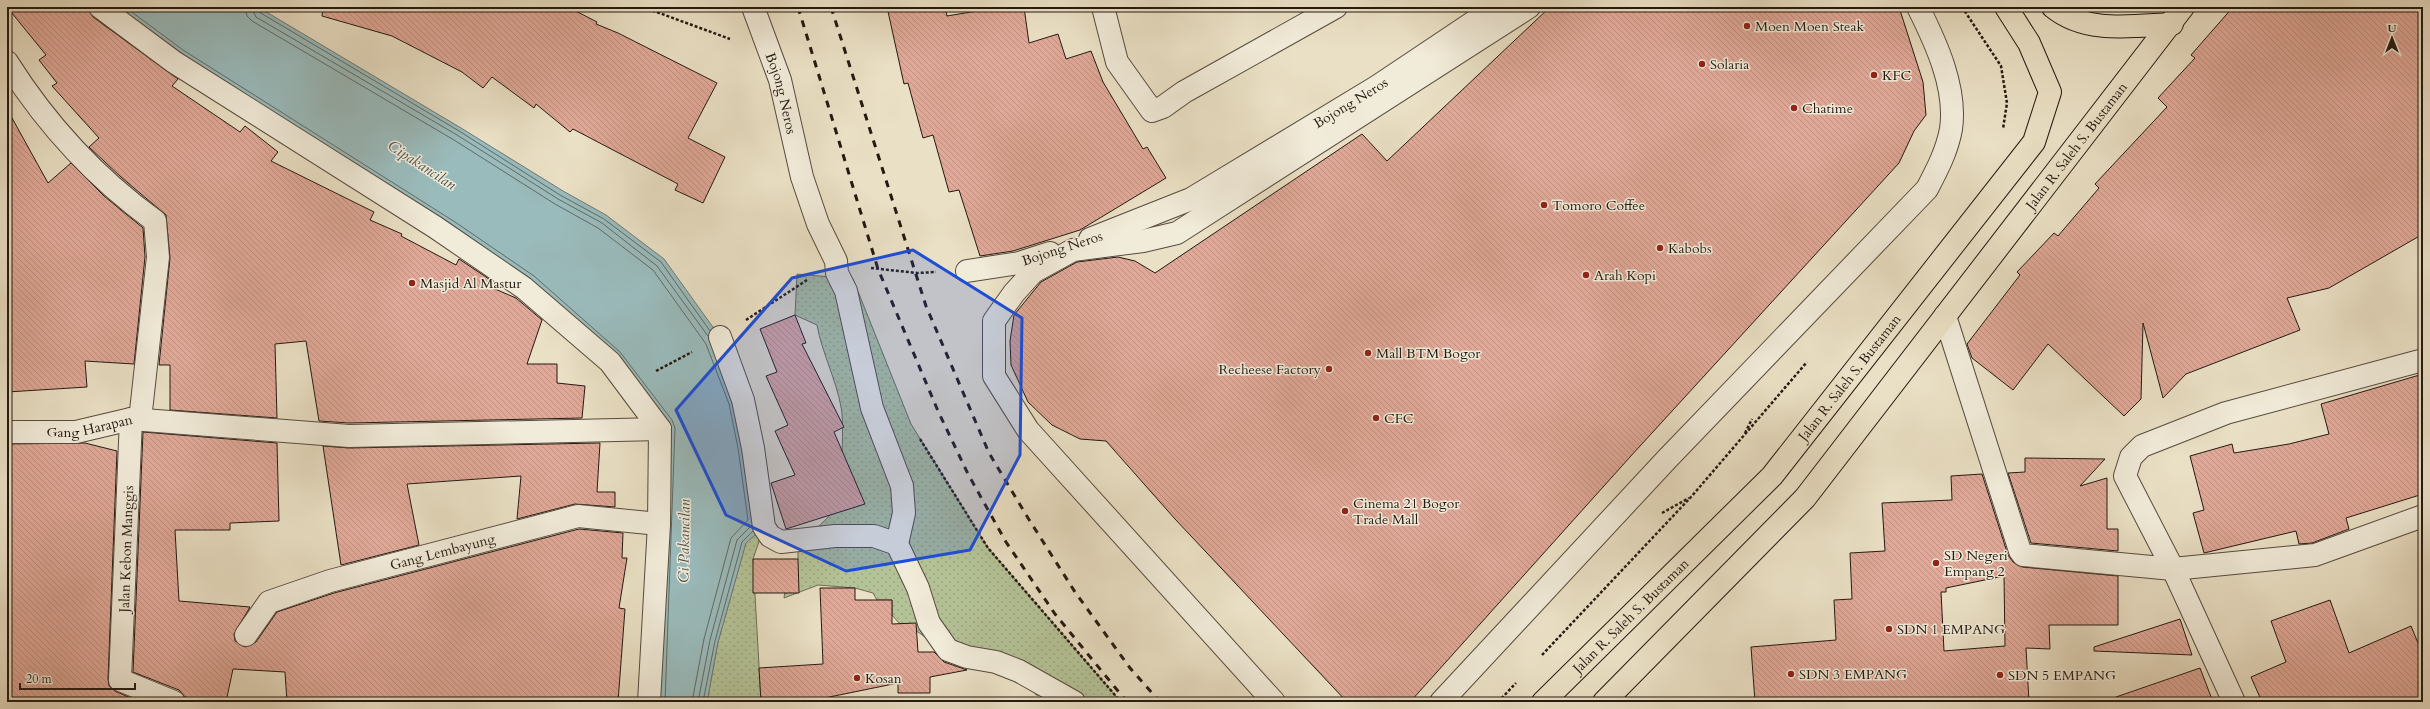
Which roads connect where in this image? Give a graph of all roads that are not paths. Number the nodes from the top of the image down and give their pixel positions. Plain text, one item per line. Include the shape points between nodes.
1 (100, 7) edge
2 (753, 7) edge
3 (1104, 7) edge
4 (1336, 7) edge
5 (1496, 7) edge
6 (1529, 7) edge
7 (1918, 7) edge
8 (1931, 7) edge
9 (2006, 7) edge
10 (2052, 7) edge
11 (2178, 15) edge
12 (1938, 47) junction
13 (7, 62) edge
14 (967, 271) road end
15 (1945, 316) junction
16 (720, 337) road end
17 (2423, 360) edge
18 (136, 419) junction
19 (660, 429) junction
20 (7, 432) edge
21 (2423, 516) edge
22 (659, 524) junction
23 (897, 544) junction
24 (2173, 569) junction
25 (246, 635) dead end
26 (174, 702) edge
27 (650, 702) edge
28 (1074, 702) edge
29 (1274, 702) edge
30 (1441, 702) edge
31 (1543, 702) edge
32 (1604, 702) edge
33 (2234, 702) edge

1 - 19 street via 174,62 435,227 527,290 610,362
2 - 23 street, Bojong Neros via 780,80 802,177 846,291 872,408 902,486 904,513
3 - 4 street via 1117,62 1152,111
5 - 14 street, Bojong Neros via 1378,86 1191,199 1104,234 1019,263
6 - 29 street via 1177,233 1143,242 1074,250 1033,272 994,321 994,376 1028,430
7 - 12 street
8 - 12 street via 1940,22
9 - 31 main road, Jalan R. Saleh S. Bustaman via 2029,43 2050,92 2034,142 1772,476
10 - 11 main road via 2065,17 2094,25 2120,26
11 - 15 main road, Jalan R. Saleh S. Bustaman
12 - 30 street via 1951,100 1951,129 1943,159 1927,189 1668,458
13 - 18 street, Jalan Kebon Manggis via 35,102 88,166 155,221 158,257
15 - 24 street via 2020,551 2029,557
15 - 32 main road, Jalan R. Saleh S. Bustaman via 1805,498
16 - 23 street via 743,400 764,526 770,536 781,542 835,536 874,536
17 - 24 street via 2226,413 2142,446 2131,456 2125,476
18 - 19 street, Gang Harapan via 349,436
18 - 20 street, Gang Harapan via 76,432
18 - 26 street, Jalan Kebon Manggis via 120,680
19 - 22 street
21 - 24 street via 2315,555
22 - 25 street, Gang Lembayung via 571,518 330,581 269,602
22 - 27 street
23 - 28 street via 918,588 929,623 948,650 967,657 996,662 1019,671
24 - 33 street

